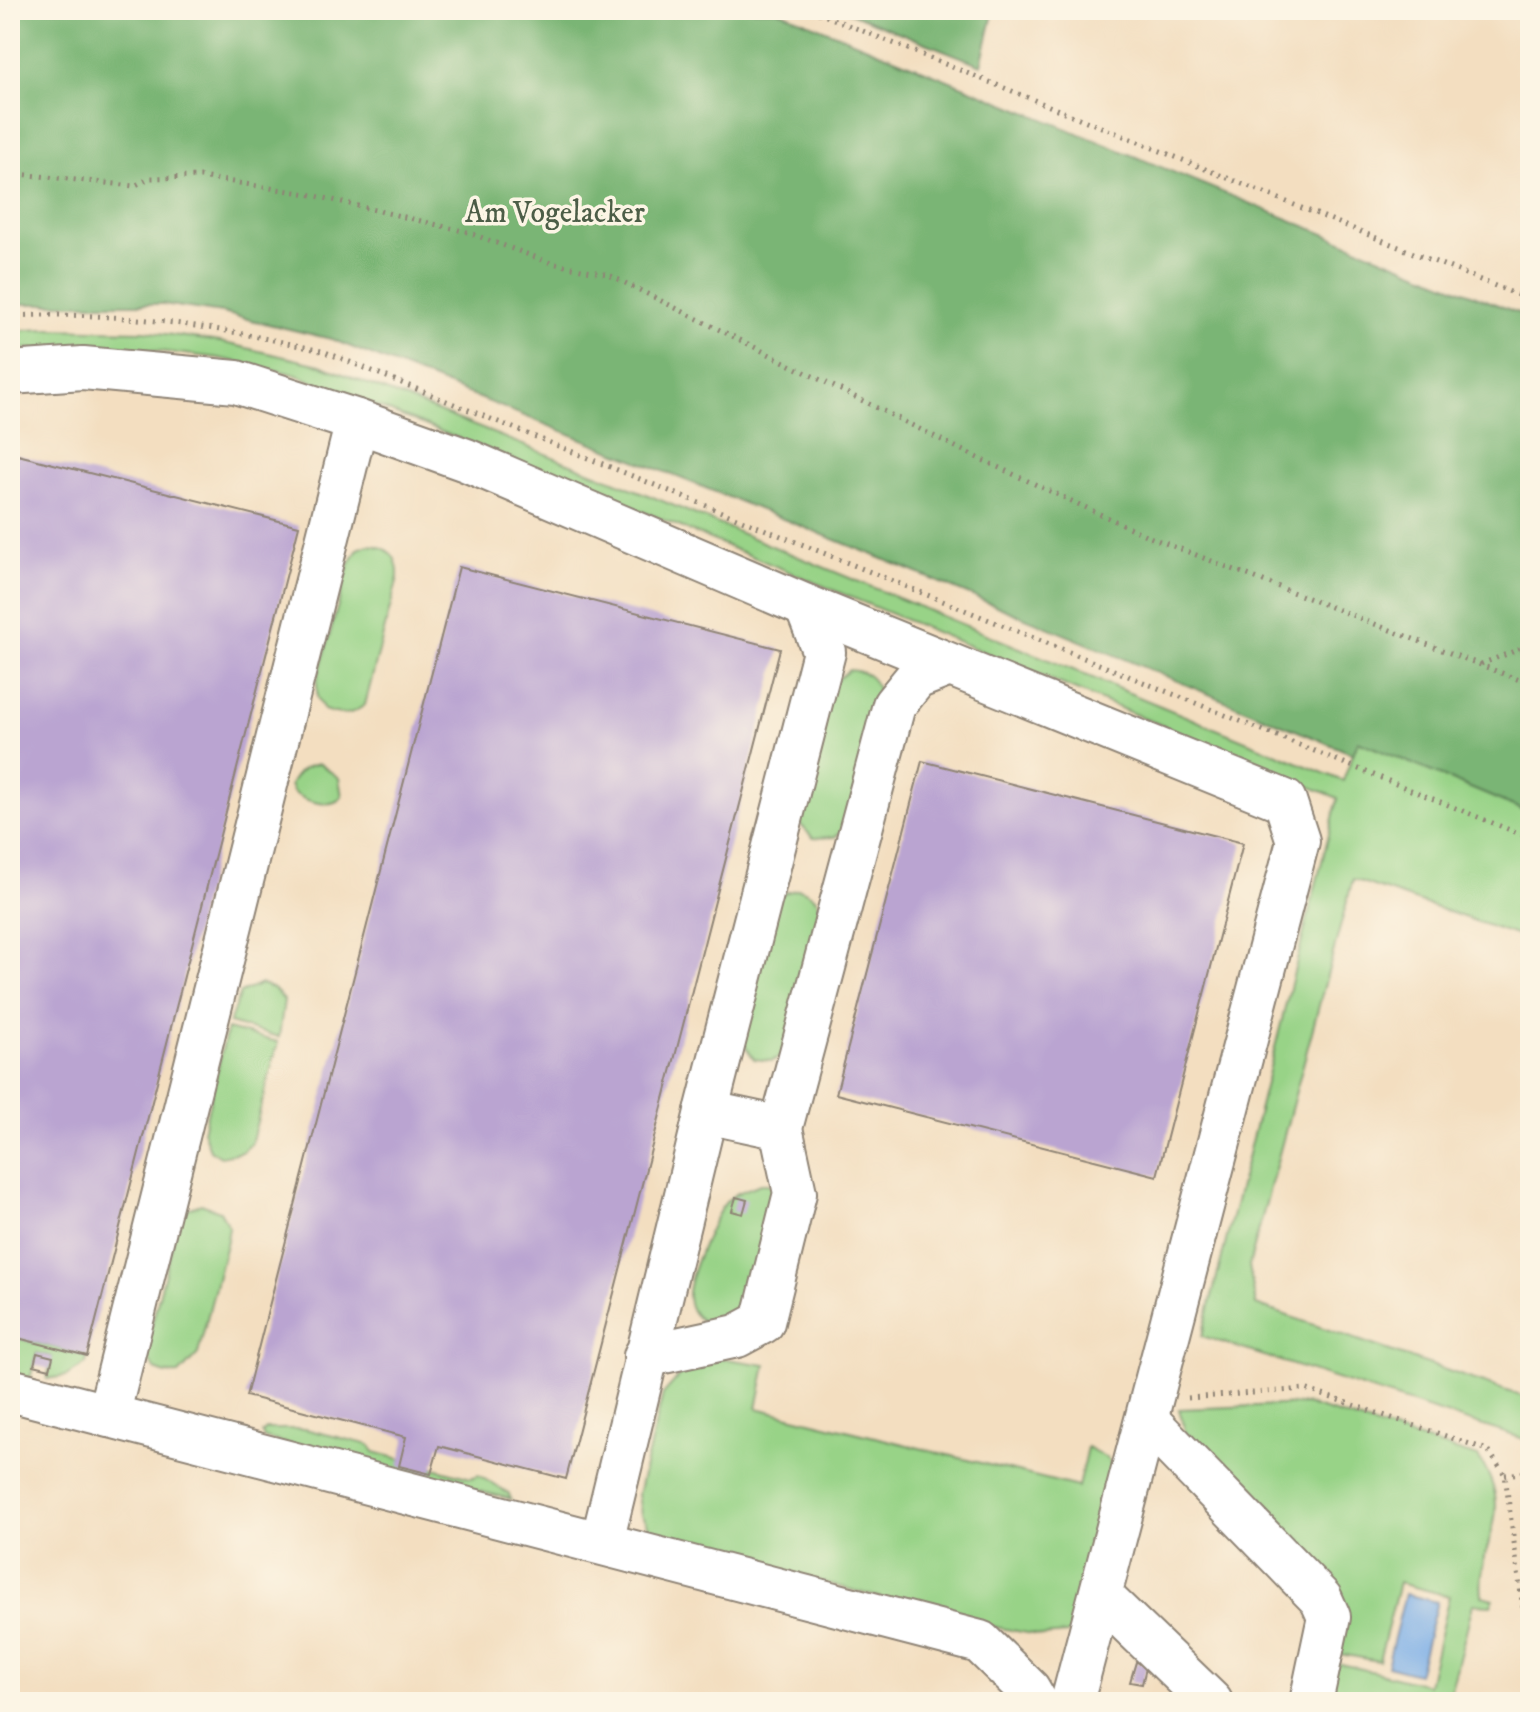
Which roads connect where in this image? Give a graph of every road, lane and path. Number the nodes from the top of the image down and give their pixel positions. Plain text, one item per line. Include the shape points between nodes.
1 (811, 10) edge
2 (832, 10) edge
3 (830, 18) junction
4 (10, 173) edge
5 (1530, 300) edge
6 (10, 316) edge
7 (10, 373) edge
8 (357, 421) junction
9 (806, 606) junction
10 (1530, 645) edge
11 (1480, 664) junction
12 (949, 665) junction
13 (1530, 684) edge
14 (1530, 838) edge
15 (706, 1112) junction
16 (781, 1128) junction
17 (645, 1356) junction
18 (10, 1390) edge
19 (1149, 1410) junction
20 (108, 1416) junction
21 (1530, 1472) edge
22 (1505, 1475) junction
23 (602, 1542) junction
24 (1101, 1596) junction
25 (1530, 1662) edge
26 (1036, 1702) edge
27 (1072, 1702) edge
28 (1211, 1702) edge
29 (1311, 1702) edge

1 - 3 path
2 - 3 path
3 - 5 path
4 - 11 path via 134,186 150,178 201,177 308,194 467,232 551,263 607,274 1152,538
6 - 14 path via 63,313 163,320 325,352
7 - 8 lane via 83,368 236,382
8 - 9 lane via 466,460
8 - 20 lane
9 - 12 lane
9 - 15 lane via 824,652
10 - 11 path
11 - 13 path
12 - 16 lane via 916,678 894,705
12 - 19 lane via 1285,801 1298,841
15 - 16 lane
15 - 17 lane
16 - 17 lane via 795,1193 763,1322 737,1336
17 - 23 lane
18 - 20 lane
19 - 22 path via 1305,1389 1488,1450
19 - 24 lane
19 - 29 lane via 1321,1599 1329,1617
20 - 23 lane
21 - 22 path
22 - 25 path
23 - 26 lane via 980,1642
24 - 27 lane
24 - 28 lane

